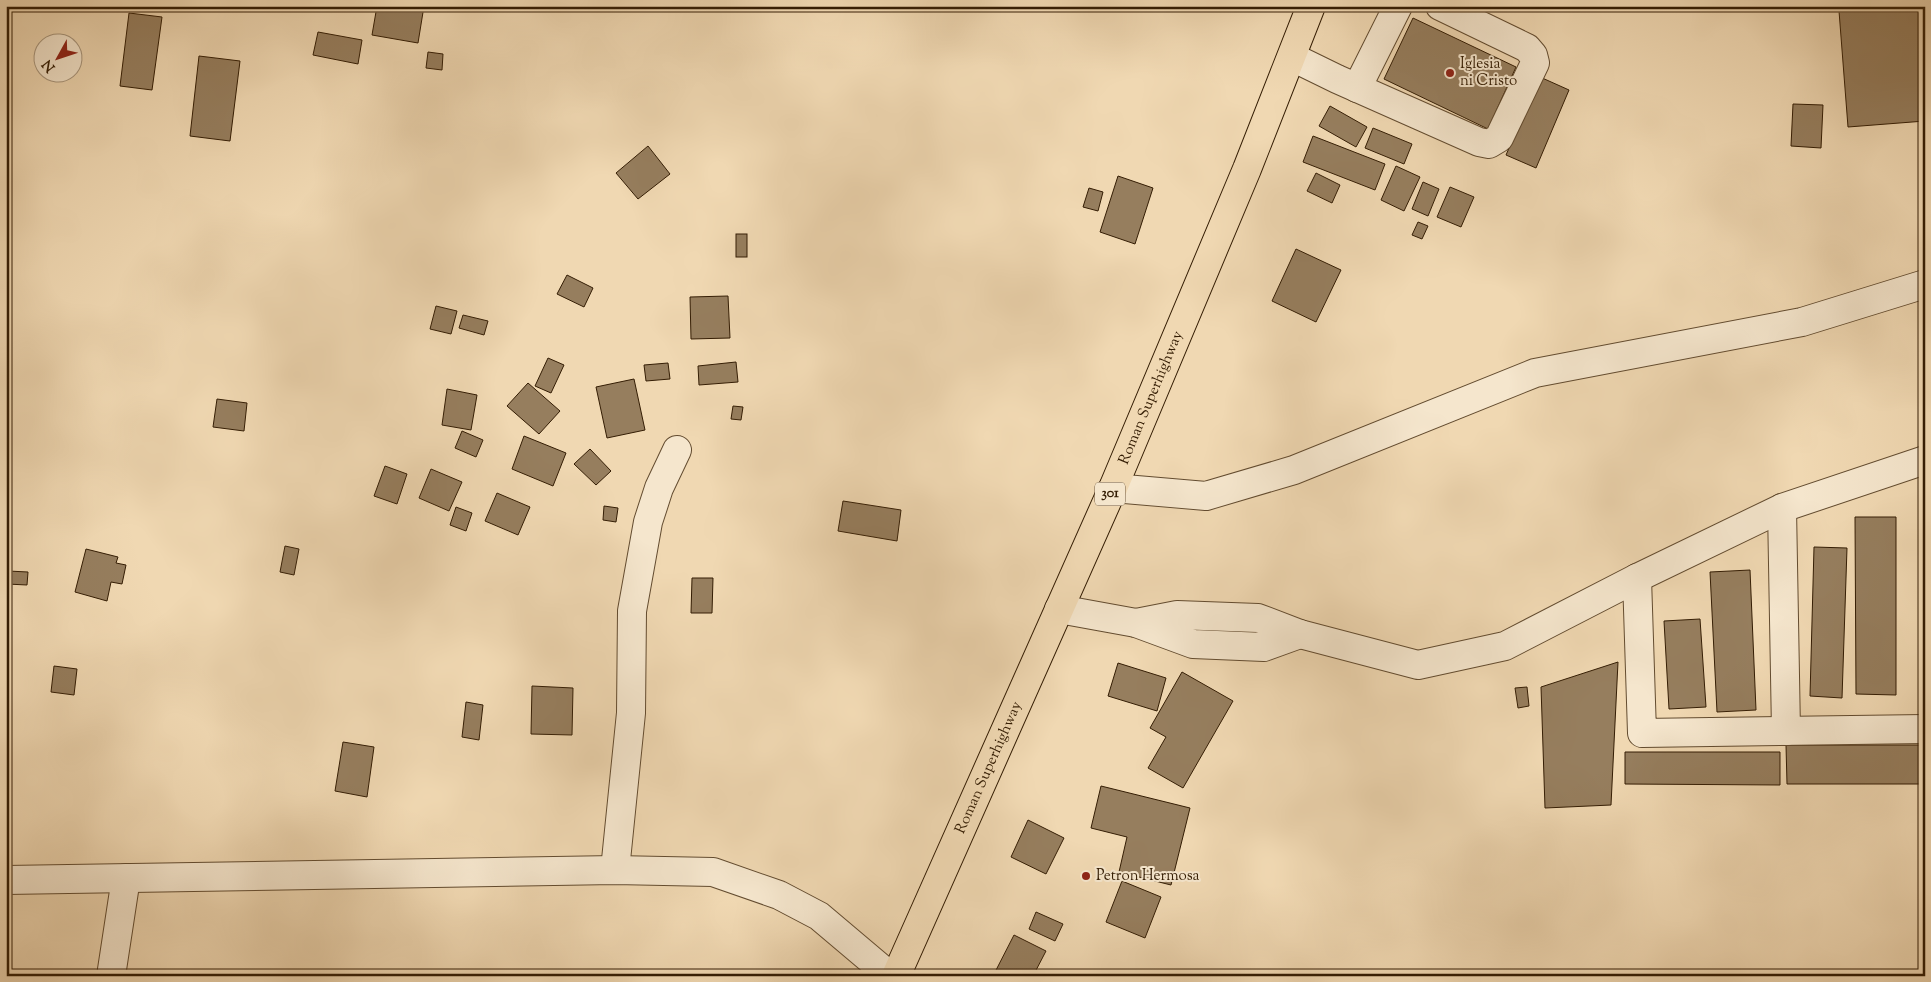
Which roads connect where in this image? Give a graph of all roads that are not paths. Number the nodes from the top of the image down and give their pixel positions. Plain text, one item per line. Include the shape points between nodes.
1 (1311, 6) edge
2 (1398, 6) edge
3 (1440, 6) edge
4 (1292, 57) junction
5 (1357, 88) junction
6 (1925, 284) edge
7 (677, 450) dead end
8 (1925, 460) edge
9 (1113, 488) junction
10 (1782, 508) junction
11 (1637, 578) junction
12 (1058, 609) junction
13 (1925, 729) edge
14 (1786, 731) junction
15 (615, 870) junction
16 (126, 878) junction
17 (6, 880) edge
18 (111, 976) edge
19 (890, 976) edge
20 (896, 976) edge

1 - 4 main road, Roman Superhighway / 301
2 - 5 street
3 - 5 street via 1526,48 1533,55 1535,63 1498,138 1489,144 1479,142
4 - 5 street
4 - 9 main road, Roman Superhighway / 301
6 - 9 street via 1802,322 1535,373 1294,470 1206,496
7 - 15 street via 648,522 632,611 632,713
8 - 10 street
9 - 12 main road, Roman Superhighway / 301
10 - 11 street
10 - 14 street
11 - 12 street via 1505,646 1418,665 1300,634 1258,618 1177,615 1136,623
11 - 14 street via 1642,733
12 - 20 main road, Roman Superhighway / 301
13 - 14 street
15 - 16 street
15 - 19 street via 713,872 779,895 819,916
16 - 17 street
16 - 18 street

